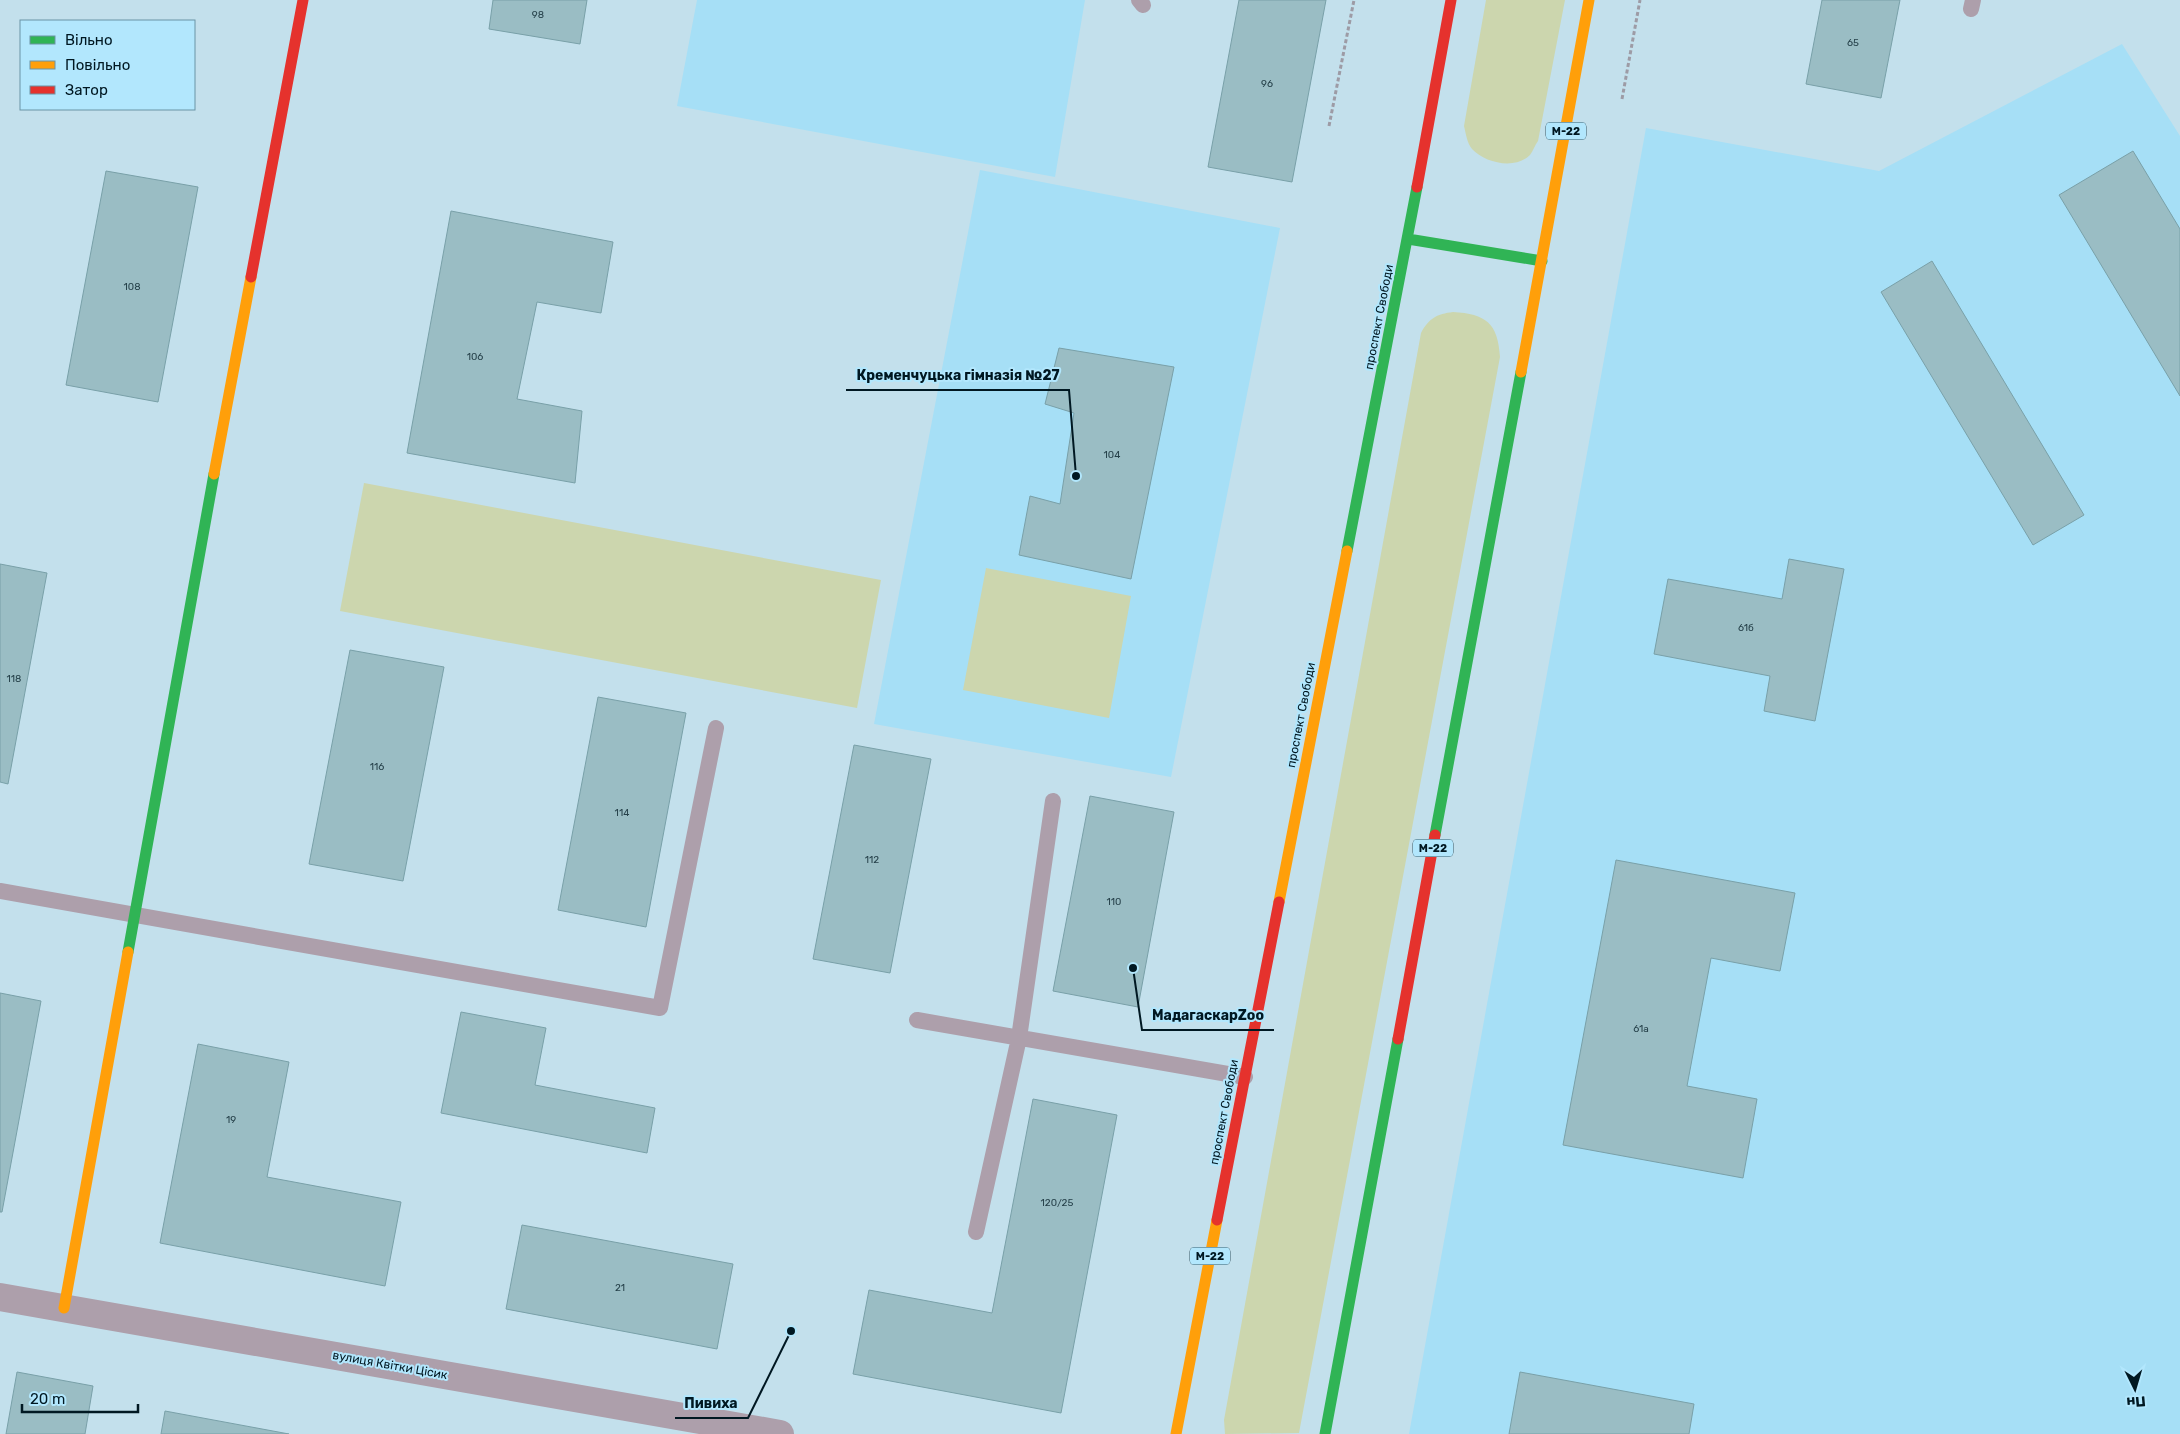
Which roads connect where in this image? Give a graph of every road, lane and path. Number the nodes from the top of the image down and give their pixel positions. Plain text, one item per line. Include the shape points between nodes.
1 (303, 0) edge
2 (1354, 0) edge
3 (1451, 0) edge
4 (1589, 0) edge
5 (1640, 0) edge
6 (1622, 99) dead end
7 (1329, 126) dead end
8 (1408, 239) junction
9 (1542, 262) junction
10 (716, 728) dead end
11 (1053, 801) dead end
12 (0, 891) edge
13 (135, 915) junction
14 (917, 1020) dead end
15 (1019, 1038) junction
16 (1245, 1078) junction
17 (976, 1232) dead end
18 (0, 1297) edge
19 (64, 1308) junction
20 (780, 1434) edge
21 (1176, 1434) edge
22 (1325, 1434) edge

1 - 13 main road
2 - 7 path
3 - 8 main road, проспект Свободи / М-22
4 - 9 main road, М-22
5 - 6 path
8 - 9 main road
8 - 16 main road, проспект Свободи / М-22
9 - 22 main road, М-22
10 - 13 lane via 660,1008
11 - 15 lane
12 - 13 lane
13 - 19 main road
14 - 15 lane
15 - 16 lane
15 - 17 lane
16 - 21 main road, проспект Свободи / М-22
18 - 19 street, вулиця Квітки Цісик
19 - 20 street, вулиця Квітки Цісик

